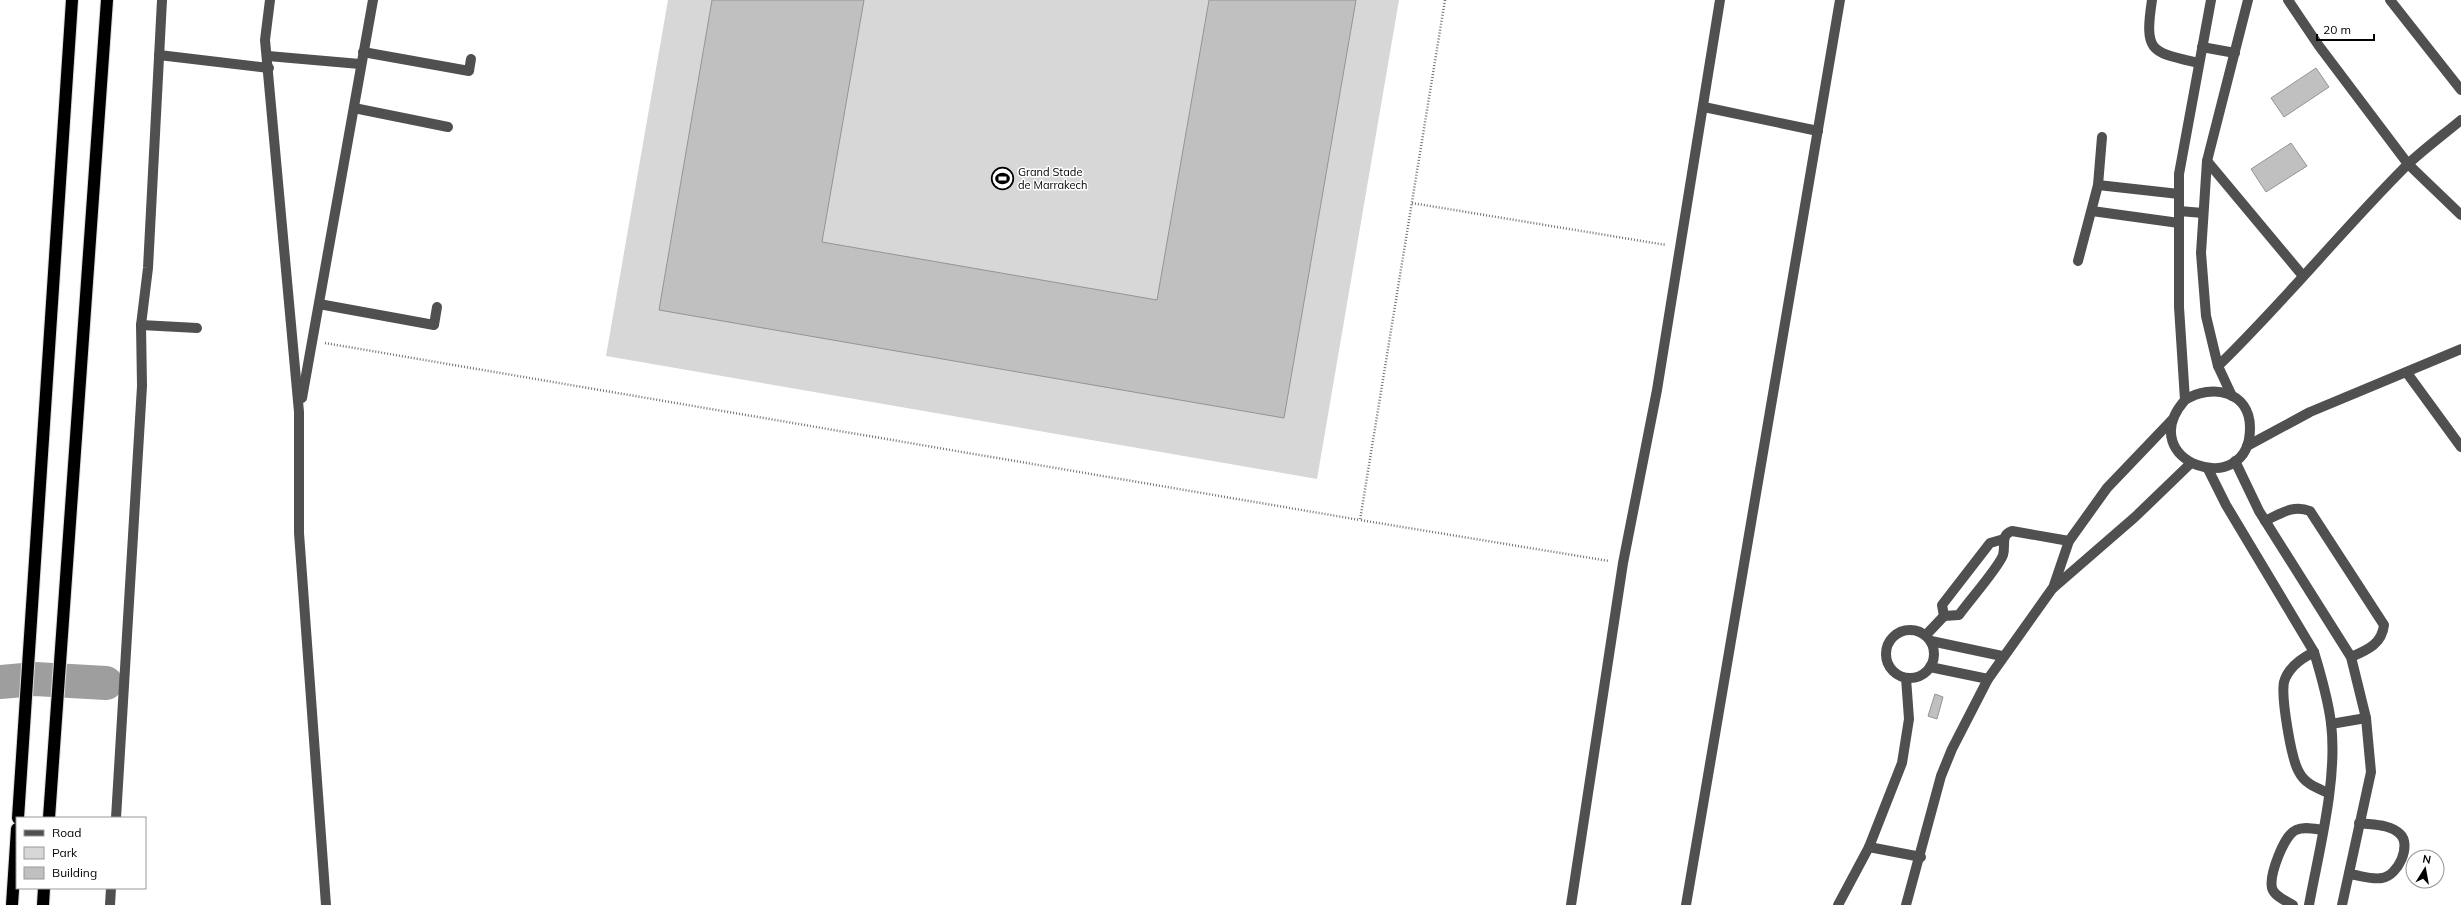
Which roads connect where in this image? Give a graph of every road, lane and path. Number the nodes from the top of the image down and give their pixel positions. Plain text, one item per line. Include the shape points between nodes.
1 (72, 0) edge
2 (107, 0) edge
3 (162, 0) edge
4 (270, 0) edge
5 (372, 0) edge
6 (1445, 0) edge
7 (1720, 0) edge
8 (1840, 0) edge
9 (2152, 0) edge
10 (2212, 0) edge
11 (2248, 0) edge
12 (2288, 0) edge
13 (2390, 0) edge
14 (2202, 47) junction
15 (363, 52) junction
16 (2235, 53) junction
17 (159, 55) junction
18 (268, 56) junction
19 (471, 59) dead end
20 (2199, 63) junction
21 (360, 64) junction
22 (269, 68) junction
23 (2461, 90) edge
24 (1704, 106) junction
25 (354, 108) junction
26 (2461, 120) edge
27 (448, 127) dead end
28 (1818, 131) junction
29 (2102, 137) dead end
30 (2207, 161) junction
31 (2408, 164) junction
32 (2098, 185) junction
33 (2179, 194) junction
34 (1412, 203) junction
35 (2092, 211) junction
36 (2179, 211) junction
37 (2203, 213) junction
38 (2461, 215) edge
39 (2179, 223) junction
40 (1681, 247) junction
41 (2078, 261) dead end
42 (2303, 276) junction
43 (319, 304) junction
44 (437, 307) dead end
45 (141, 325) junction
46 (197, 328) dead end
47 (312, 341) junction
48 (2461, 349) edge
49 (2218, 366) junction
50 (2407, 372) junction
51 (2232, 396) junction
52 (2185, 400) junction
53 (299, 412) junction
54 (2172, 420) junction
55 (2247, 446) junction
56 (2461, 447) edge
57 (2235, 461) junction
58 (2191, 463) junction
59 (2208, 469) junction
60 (1360, 520) junction
61 (2265, 521) junction
62 (2004, 539) junction
63 (2069, 541) junction
64 (1623, 563) junction
65 (2052, 589) junction
66 (1944, 616) junction
67 (1929, 638) junction
68 (2314, 652) junction
69 (2002, 656) junction
70 (2351, 657) junction
71 (1930, 667) junction
72 (1906, 678) junction
73 (1988, 679) junction
74 (2366, 718) junction
75 (2331, 724) junction
76 (2328, 793) junction
77 (18, 817) edge
78 (49, 817) edge
79 (116, 817) edge
80 (2359, 823) junction
81 (2323, 830) junction
82 (16, 844) edge
83 (1869, 847) junction
84 (1921, 857) junction
85 (2348, 874) junction
86 (44, 889) edge
87 (111, 889) edge
88 (12, 905) edge
89 (43, 905) edge
90 (110, 905) edge
91 (326, 905) edge
92 (1572, 905) edge
93 (1686, 905) edge
94 (1838, 905) edge
95 (1906, 905) edge
96 (2293, 905) edge
97 (2309, 905) edge
98 (2342, 905) edge

1 - 77 highway
2 - 78 highway
3 - 17 street
4 - 18 street via 266,40
5 - 15 street
6 - 34 path
7 - 24 street
8 - 28 street
9 - 20 street via 2150,22 2154,48 2161,54
10 - 14 street
11 - 16 street
12 - 31 street via 2319,46
13 - 23 street
14 - 16 street
14 - 20 street
15 - 19 street via 469,71
15 - 21 street
16 - 30 street
17 - 22 street
17 - 45 street via 148,268
18 - 21 street
18 - 22 street
20 - 33 street via 2179,174
21 - 25 street
22 - 53 street
24 - 28 street
24 - 40 street
25 - 27 street
25 - 43 street
26 - 31 street
28 - 93 street
29 - 32 street
30 - 37 street
30 - 42 street
31 - 38 street
31 - 42 street
32 - 33 street
32 - 35 street
33 - 36 street
34 - 40 path
34 - 60 path
35 - 39 street
35 - 41 street
36 - 37 street
36 - 39 street
37 - 49 street via 2201,253 2206,316
39 - 52 street via 2179,308
40 - 64 street via 1657,390
42 - 49 street via 2263,323
43 - 44 street via 434,324
43 - 47 street
45 - 46 street
45 - 79 street via 142,386
47 - 53 street
47 - 60 path
48 - 50 street
49 - 51 street
50 - 55 street via 2310,412
50 - 56 street
51 - 52 street via 2208,390 2195,393
51 - 55 street via 2240,403 2248,418 2250,435
52 - 54 street
53 - 91 street via 299,533
54 - 58 street via 2171,433 2174,445
54 - 63 street via 2106,488
55 - 57 street
57 - 59 street
57 - 61 street
58 - 59 street
58 - 65 street
59 - 68 street via 2226,506
60 - 64 path
61 - 70 street
61 - 70 street via 2290,509 2302,508 2310,511 2384,625 2383,636 2375,644
62 - 63 street via 2007,533 2012,531
62 - 66 street via 1994,540 1980,555 1942,605
62 - 66 street via 2003,556 1959,615
63 - 65 street
64 - 92 street
65 - 69 street
66 - 67 street
67 - 69 street
67 - 71 street via 1935,654
67 - 72 street via 1914,629 1907,629 1890,640 1885,653 1889,667
68 - 75 street
68 - 76 street via 2302,658 2284,681 2283,700 2293,758 2299,773 2309,784
69 - 73 street
70 - 74 street
71 - 72 street via 1920,676
71 - 73 street
72 - 83 street via 1909,719 1902,763
73 - 84 street via 1941,776
74 - 75 street
74 - 80 street via 2371,772
75 - 76 street via 2331,778
76 - 81 street
80 - 85 street
80 - 85 street via 2392,827 2402,834 2402,856 2398,868 2391,876 2381,879
81 - 96 street via 2296,829 2281,850 2272,878 2272,888 2279,897
81 - 97 street
82 - 88 highway
83 - 84 street
83 - 94 street
84 - 95 street
85 - 98 street
86 - 89 highway
87 - 90 street

